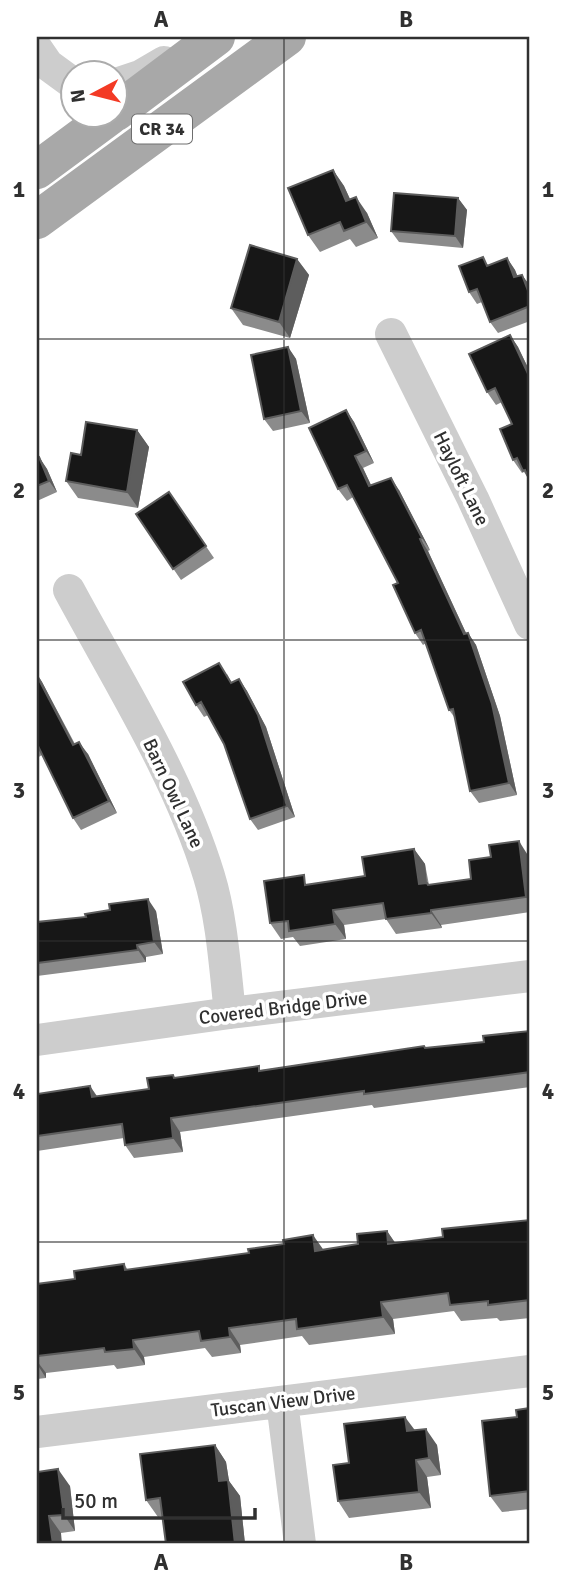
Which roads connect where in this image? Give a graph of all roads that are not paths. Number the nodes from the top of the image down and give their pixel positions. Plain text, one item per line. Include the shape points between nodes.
1 (208, 37) edge
2 (216, 37) edge
3 (287, 37) edge
4 (37, 49) edge
5 (60, 74) edge
6 (130, 79) edge
7 (130, 102) edge
8 (91, 130) edge
9 (37, 170) edge
10 (37, 220) edge
11 (391, 334) dead end
12 (69, 590) dead end
13 (530, 624) edge
14 (530, 976) edge
15 (230, 1013) junction
16 (37, 1040) edge
17 (530, 1371) edge
18 (282, 1402) junction
19 (37, 1432) edge
20 (300, 1544) edge

1 - 6 street
2 - 7 main road, CR 34
3 - 10 main road, CR 34
4 - 5 street
8 - 9 main road, CR 34
11 - 13 street, Hayloft Lane
12 - 15 street, Barn Owl Lane via 194,830 210,880
14 - 15 street, Covered Bridge Drive
15 - 16 street, Covered Bridge Drive
17 - 18 street, Tuscan View Drive
18 - 19 street, Tuscan View Drive
18 - 20 street

